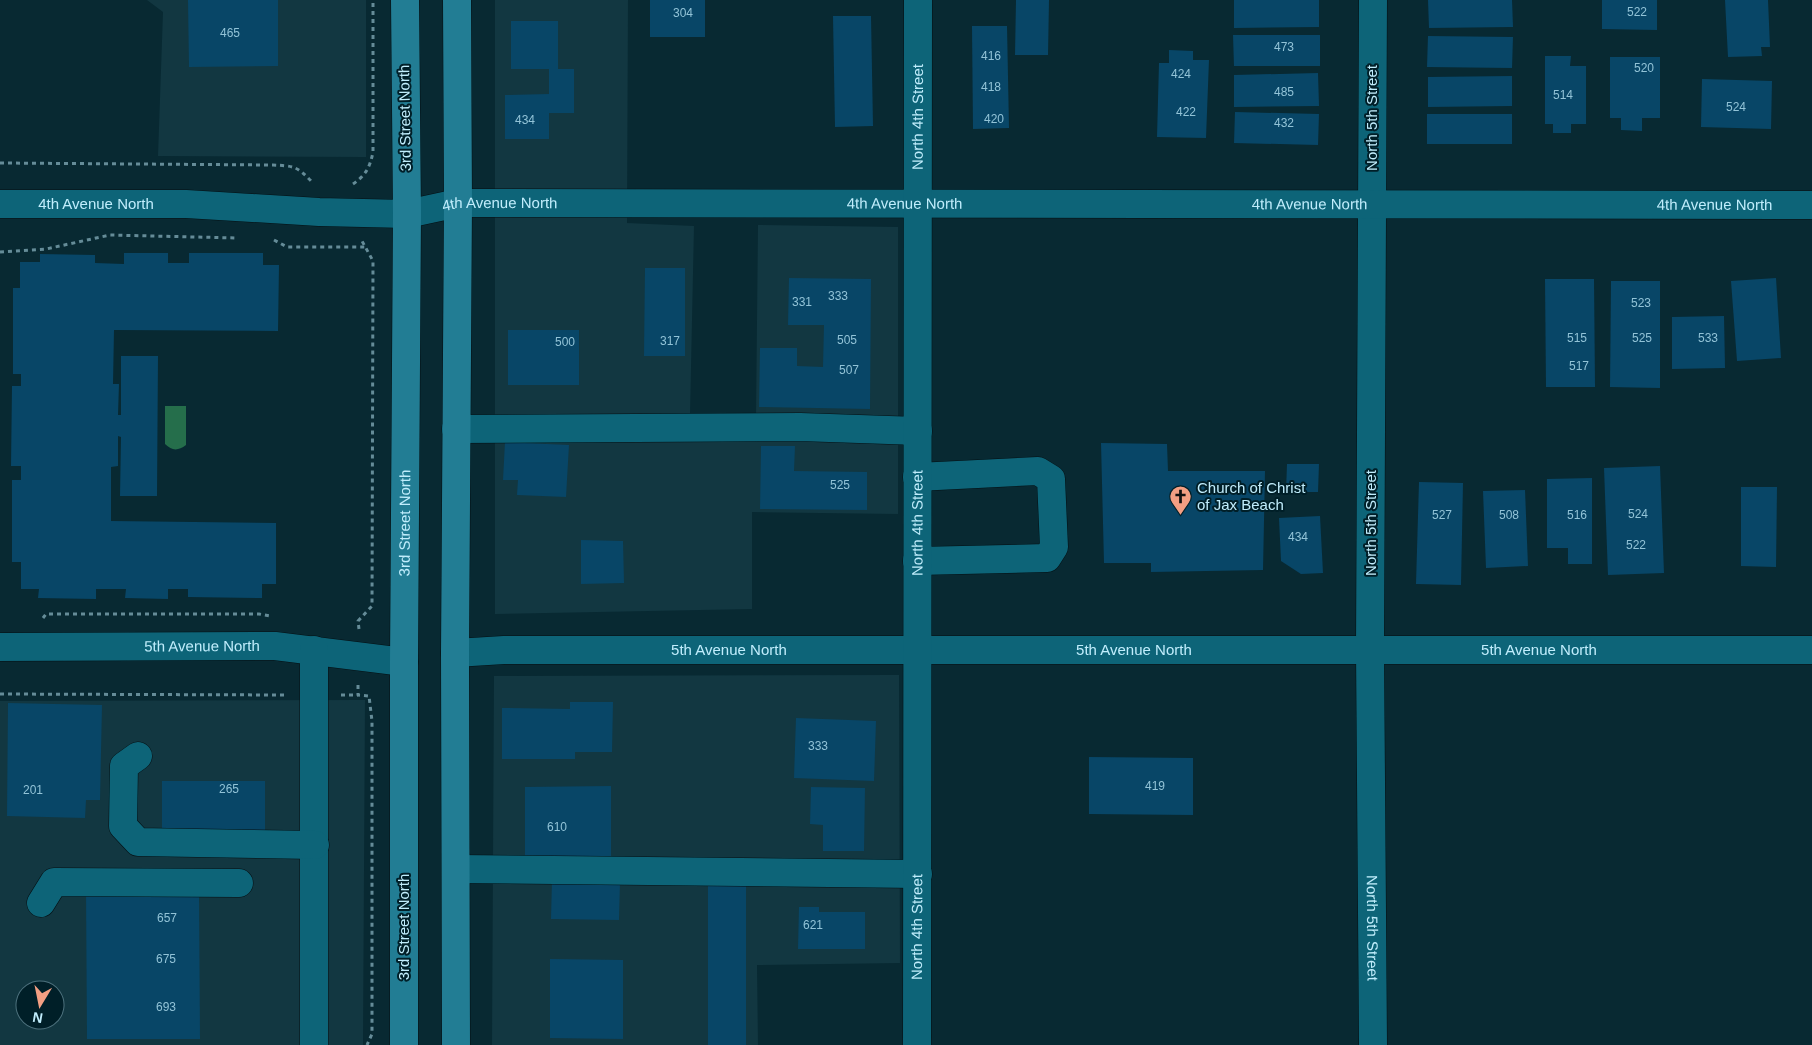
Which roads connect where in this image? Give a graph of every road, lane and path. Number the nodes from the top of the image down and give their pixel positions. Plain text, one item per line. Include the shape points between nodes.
1 (373, 0) edge
2 (405, 0) edge
3 (457, 0) edge
4 (918, 0) edge
5 (1372, 0) edge
6 (0, 163) edge
7 (362, 178) junction
8 (316, 185) dead end
9 (345, 187) dead end
10 (458, 202) junction
11 (917, 203) junction
12 (0, 204) edge
13 (1372, 205) junction
14 (1812, 205) edge
15 (362, 213) junction
16 (407, 214) junction
17 (242, 238) dead end
18 (266, 239) dead end
19 (367, 247) junction
20 (0, 252) edge
21 (456, 428) junction
22 (918, 432) junction
23 (918, 477) junction
24 (917, 561) junction
25 (0, 647) edge
26 (918, 649) junction
27 (1370, 649) junction
28 (314, 650) junction
29 (1812, 650) edge
30 (455, 653) junction
31 (359, 656) junction
32 (404, 662) junction
33 (0, 694) edge
34 (314, 695) junction
35 (358, 695) junction
36 (138, 756) dead end
37 (314, 845) junction
38 (456, 869) junction
39 (918, 874) junction
40 (239, 883) dead end
41 (41, 903) dead end
42 (314, 1045) edge
43 (367, 1045) edge
44 (404, 1045) edge
45 (456, 1045) edge
46 (917, 1045) edge
47 (1373, 1045) edge

1 - 7 path via 373,152 371,165
2 - 16 main road, 3rd Street North
3 - 10 main road
4 - 11 street, North 4th Street
5 - 13 street, North 5th Street
6 - 8 path via 294,166
7 - 9 path
7 - 15 path
10 - 11 street, 4th Avenue North
10 - 16 street, 4th Avenue North
10 - 21 main road
11 - 13 street, 4th Avenue North
11 - 22 street, North 4th Street
12 - 15 street, 4th Avenue North via 186,204
13 - 14 street, 4th Avenue North
13 - 27 street, North 5th Street
15 - 16 street, 4th Avenue North
15 - 19 path via 362,241
16 - 32 main road, 3rd Street North
17 - 20 path via 110,235 46,249
18 - 19 path via 287,247
19 - 31 path via 372,261 372,606 358,621
21 - 22 street via 800,427
21 - 30 main road
22 - 23 street, North 4th Street
23 - 24 street, North 4th Street
23 - 24 street via 1038,471 1051,479 1054,547 1047,558
24 - 26 street, North 4th Street
25 - 28 street, 5th Avenue North via 276,646
26 - 27 street, 5th Avenue North
26 - 30 street, 5th Avenue North via 504,650
26 - 39 street, North 4th Street
27 - 29 street, 5th Avenue North
27 - 47 street, North 5th Street
28 - 31 street, 5th Avenue North
28 - 34 street
30 - 38 main road
31 - 32 street, 5th Avenue North
31 - 35 path
32 - 44 main road, 3rd Street North
33 - 34 path
34 - 35 path
34 - 37 street
35 - 43 path via 369,696 372,721 372,1034
36 - 37 street via 124,766 123,826 138,842
37 - 42 street
38 - 39 street
38 - 45 main road
39 - 46 street, North 4th Street
40 - 41 street via 54,882

